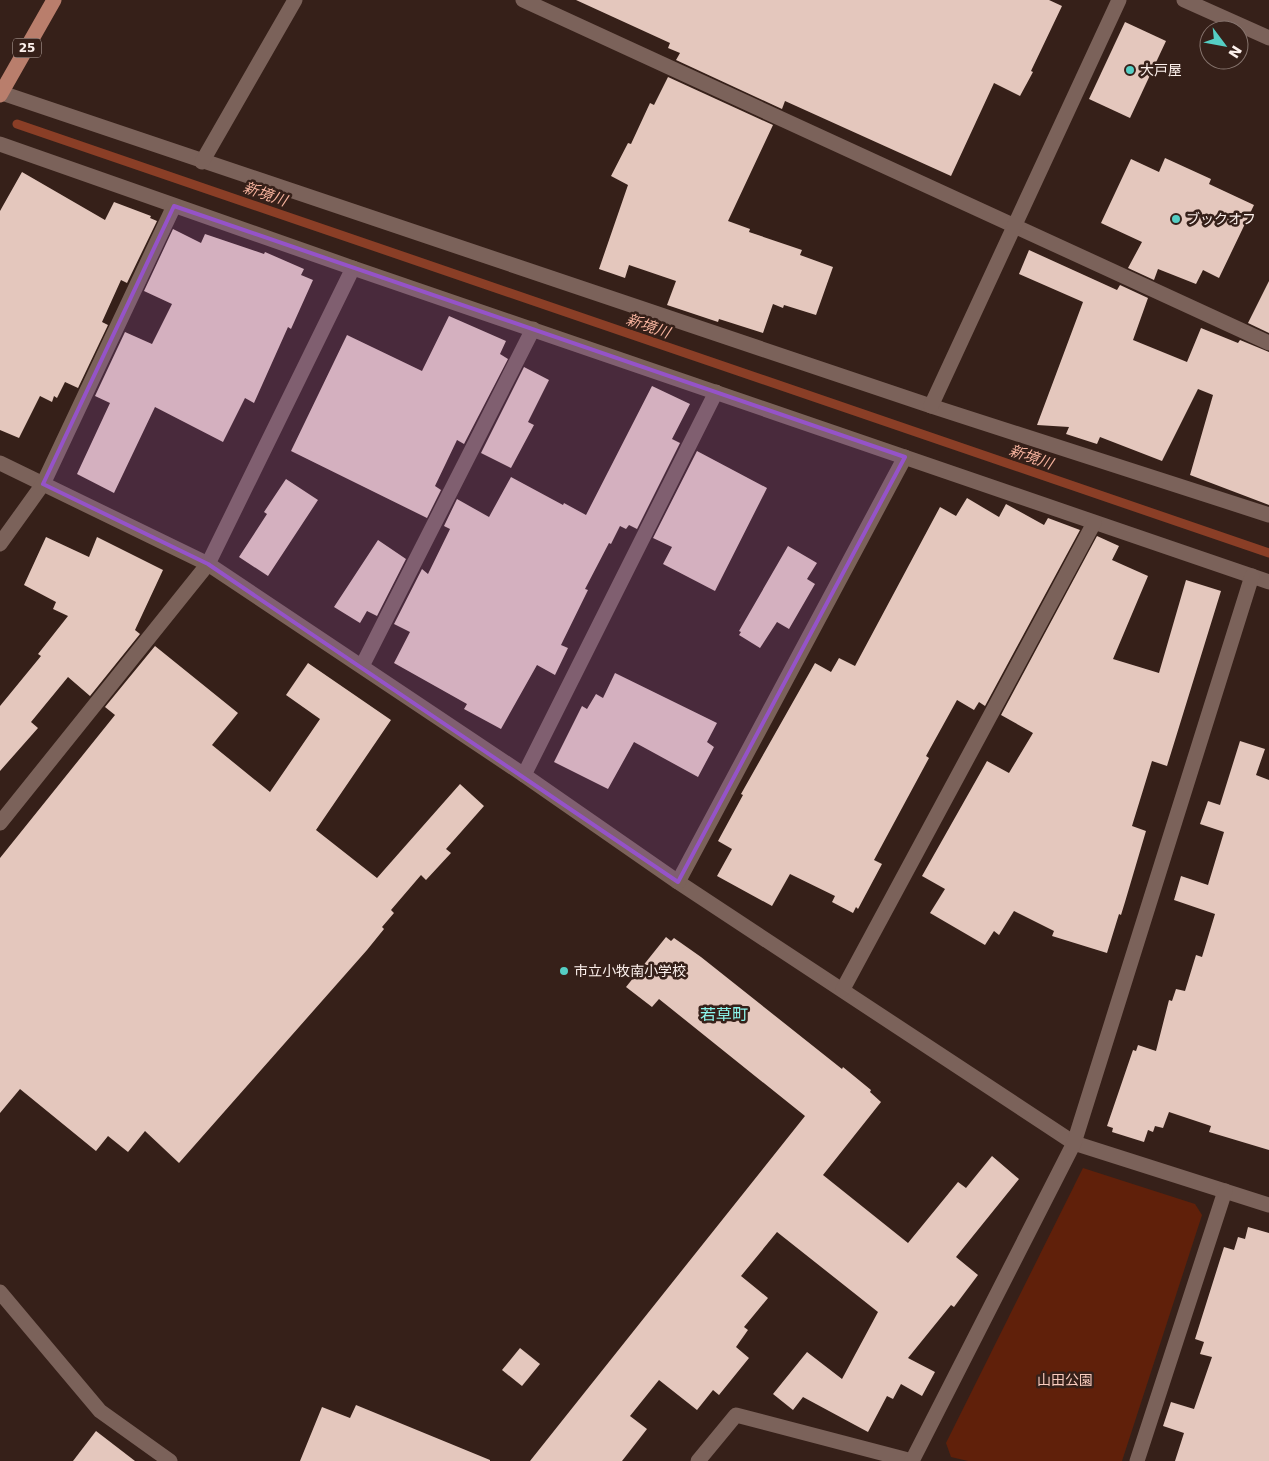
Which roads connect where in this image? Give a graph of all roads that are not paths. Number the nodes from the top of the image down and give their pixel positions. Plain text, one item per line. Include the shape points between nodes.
1 (54, 0) edge
2 (295, 0) edge
3 (523, 0) edge
4 (1119, 0) edge
5 (1184, 0) edge
6 (1269, 38) edge
7 (1, 94) edge
8 (0, 144) edge
9 (202, 162) junction
10 (174, 206) junction
11 (1013, 224) junction
12 (353, 268) junction
13 (533, 329) junction
14 (1269, 343) edge
15 (716, 392) junction
16 (931, 406) junction
17 (905, 457) junction
18 (0, 463) edge
19 (43, 484) junction
20 (1269, 515) edge
21 (1094, 523) junction
22 (0, 544) edge
23 (208, 564) junction
24 (1252, 576) junction
25 (1269, 582) edge
26 (362, 666) junction
27 (524, 775) junction
28 (0, 824) edge
29 (678, 882) junction
30 (843, 989) junction
31 (1074, 1143) junction
32 (1225, 1191) junction
33 (1269, 1205) edge
34 (0, 1292) edge
35 (170, 1461) edge
36 (698, 1461) edge
37 (912, 1461) edge
38 (1137, 1461) edge

1 - 7 main road, 25
2 - 9 street
3 - 11 street
4 - 11 street
5 - 6 street
7 - 9 street
8 - 10 street
9 - 16 street
10 - 12 street
10 - 19 street
11 - 14 street
11 - 16 street
12 - 13 street
12 - 23 street
13 - 15 street
13 - 26 street
15 - 17 street
15 - 27 street
16 - 20 street
17 - 21 street
17 - 29 street
18 - 19 street
19 - 22 street
19 - 23 street
21 - 24 street
21 - 30 street
23 - 26 street
23 - 28 street
24 - 25 street
24 - 31 street
26 - 27 street
27 - 29 street
29 - 30 street
30 - 31 street
31 - 32 street
31 - 37 street
32 - 33 street
32 - 38 street
34 - 35 street via 100,1411
36 - 37 street via 736,1415

